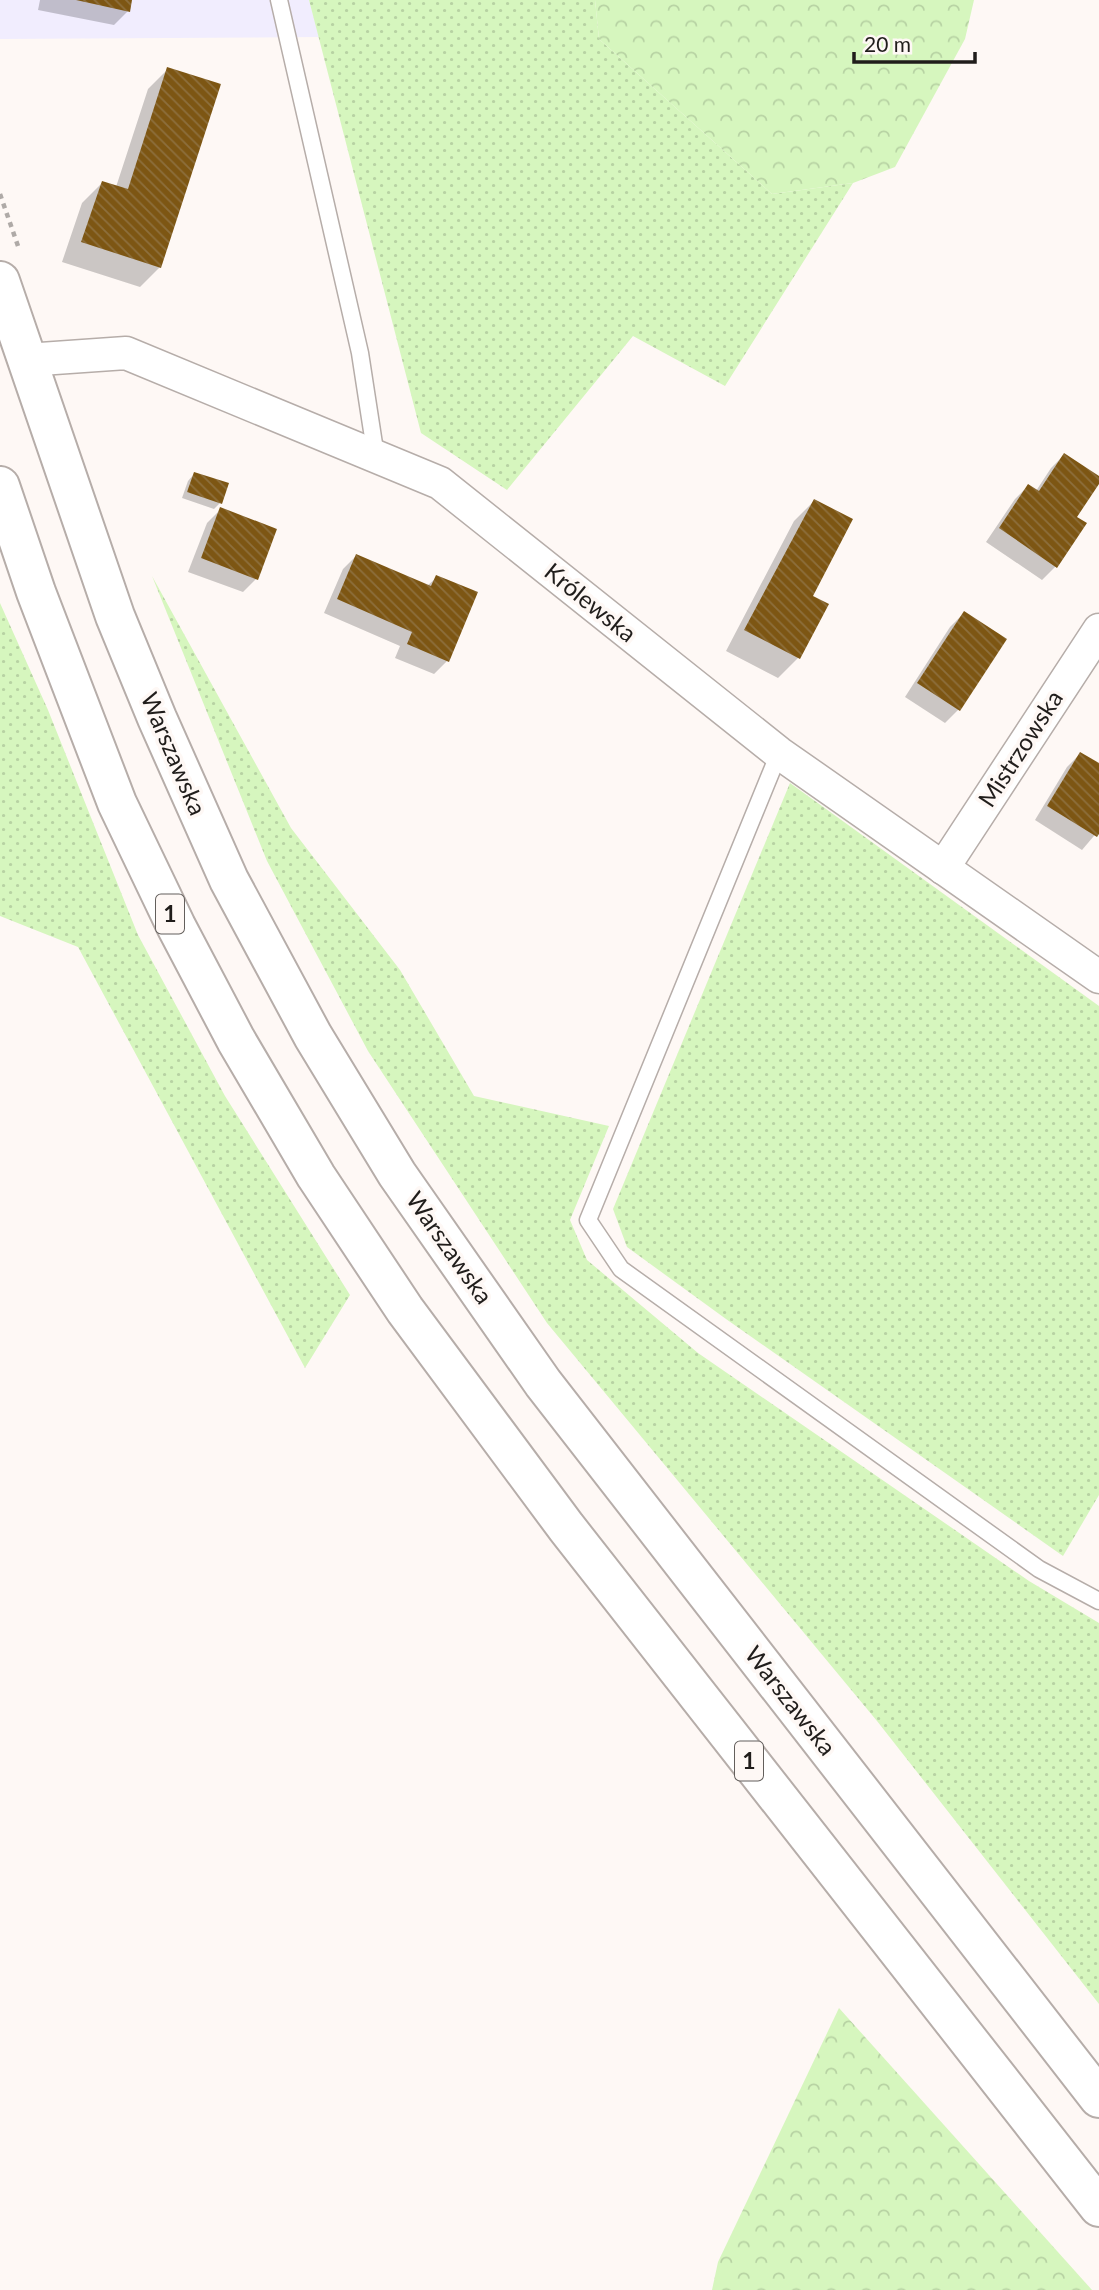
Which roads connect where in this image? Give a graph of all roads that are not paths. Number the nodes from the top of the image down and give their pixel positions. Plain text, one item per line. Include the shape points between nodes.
1 (279, 0) edge
2 (0, 281) edge
3 (26, 360) junction
4 (376, 457) junction
5 (0, 486) edge
6 (1099, 630) edge
7 (779, 753) junction
8 (943, 868) junction
9 (1099, 977) edge
10 (1099, 1601) edge
11 (1099, 2097) edge
12 (1099, 2207) edge

1 - 4 lane via 360,353
2 - 3 main road, Warszawska
3 - 4 street, Królewska via 126,354
3 - 11 main road, Warszawska via 115,616 229,880 313,1036 383,1151 543,1383
4 - 7 street, Królewska via 440,483
5 - 12 main road, 1 via 117,803 230,1029 316,1176 405,1310 566,1527
6 - 8 street, Mistrzowska
7 - 8 street, Królewska
7 - 10 lane via 588,1220 621,1269 1039,1569
8 - 9 street, Królewska

